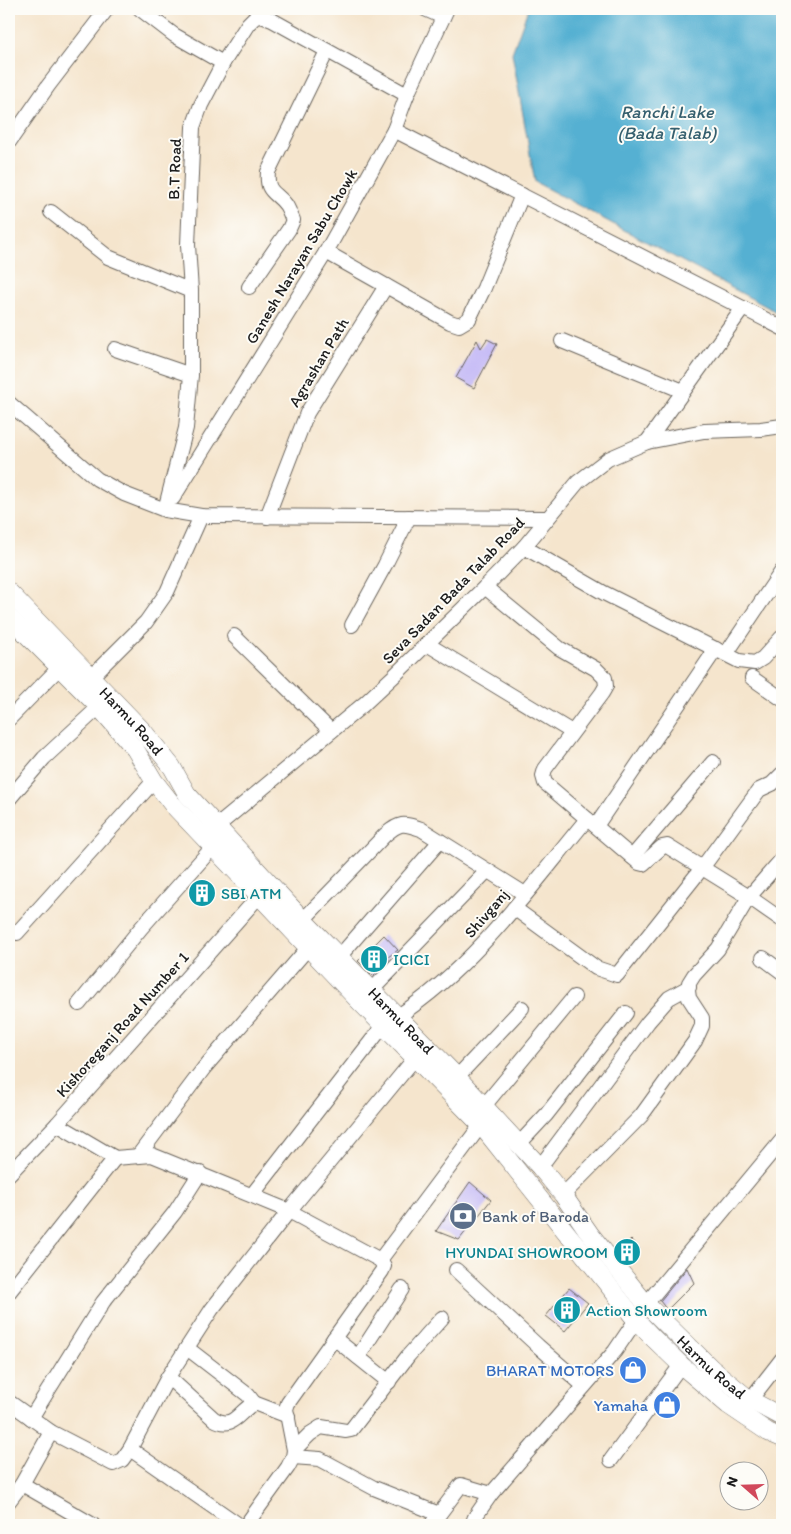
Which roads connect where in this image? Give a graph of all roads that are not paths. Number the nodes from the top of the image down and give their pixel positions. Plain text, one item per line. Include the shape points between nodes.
1 (107, 9) edge
2 (140, 9) edge
3 (425, 9) edge
4 (445, 13) edge
5 (328, 51) junction
6 (223, 63) junction
7 (407, 95) junction
8 (394, 130) junction
9 (9, 142) edge
10 (522, 195) junction
11 (51, 212) dead end
12 (326, 252) junction
13 (249, 286) dead end
14 (386, 286) junction
15 (191, 291) junction
16 (744, 308) junction
17 (782, 328) edge
18 (562, 340) dead end
19 (115, 349) dead end
20 (191, 375) junction
21 (683, 392) junction
22 (9, 403) edge
23 (782, 426) edge
24 (647, 442) junction
25 (165, 510) junction
26 (201, 516) junction
27 (267, 517) junction
28 (409, 517) junction
29 (547, 518) junction
30 (524, 547) junction
31 (782, 571) edge
32 (485, 587) junction
33 (9, 592) edge
34 (9, 617) edge
35 (352, 625) dead end
36 (234, 636) dead end
37 (782, 637) edge
38 (427, 644) junction
39 (721, 651) junction
40 (59, 668) junction
41 (91, 677) junction
42 (752, 678) dead end
43 (782, 699) edge
44 (99, 707) junction
45 (9, 719) edge
46 (331, 731) junction
47 (572, 732) junction
48 (713, 762) dead end
49 (782, 774) edge
50 (154, 781) junction
51 (9, 799) edge
52 (591, 822) junction
53 (218, 825) junction
54 (440, 841) junction
55 (208, 843) junction
56 (632, 857) junction
57 (782, 860) edge
58 (702, 868) junction
59 (487, 871) junction
60 (525, 894) junction
61 (259, 896) junction
62 (750, 897) junction
63 (514, 908) junction
64 (303, 920) junction
65 (782, 920) edge
66 (17, 933) dead end
67 (308, 948) junction
68 (340, 957) junction
69 (762, 958) dead end
70 (782, 972) edge
71 (688, 987) junction
72 (372, 990) junction
73 (574, 997) dead end
74 (79, 1004) dead end
75 (522, 1008) dead end
76 (626, 1013) dead end
77 (398, 1016) junction
78 (383, 1026) junction
79 (415, 1058) junction
80 (457, 1076) junction
81 (484, 1106) junction
82 (57, 1124) junction
83 (481, 1125) junction
84 (782, 1140) edge
85 (518, 1144) junction
86 (138, 1156) junction
87 (115, 1158) junction
88 (540, 1167) junction
89 (200, 1173) junction
90 (9, 1174) edge
91 (563, 1195) junction
92 (252, 1196) junction
93 (289, 1211) junction
94 (380, 1260) junction
95 (456, 1270) dead end
96 (402, 1289) dead end
97 (9, 1292) edge
98 (646, 1304) junction
99 (442, 1318) dead end
100 (636, 1320) junction
101 (334, 1338) junction
102 (187, 1348) junction
103 (358, 1358) junction
104 (782, 1359) edge
105 (681, 1365) junction
106 (168, 1377) junction
107 (389, 1382) junction
108 (584, 1386) junction
109 (750, 1400) junction
110 (9, 1402) edge
111 (254, 1403) junction
112 (288, 1416) junction
113 (782, 1417) edge
114 (31, 1418) junction
115 (51, 1432) junction
116 (782, 1438) edge
117 (130, 1449) junction
118 (294, 1454) junction
119 (611, 1460) dead end
120 (22, 1484) junction
121 (490, 1494) junction
122 (9, 1501) edge
123 (435, 1520) edge
124 (93, 1525) edge
125 (239, 1525) edge
126 (246, 1525) edge
127 (472, 1525) edge

1 - 9 street
2 - 6 street via 174,35
3 - 4 street
4 - 7 street, Ganesh Narayan Sabu Chowk
5 - 6 street, B.T Road via 261,16 248,24
5 - 7 street, B.T Road
5 - 13 street via 268,172 270,190 286,205 292,220 289,229
6 - 15 street, B.T Road via 193,126 188,245
7 - 8 street, Ganesh Narayan Sabu Chowk
8 - 10 street
8 - 12 street, Ganesh Narayan Sabu Chowk
10 - 14 street via 469,319 459,325 450,322
10 - 16 street
11 - 15 street via 108,257
12 - 14 street
12 - 25 street, Ganesh Narayan Sabu Chowk
14 - 27 street, Agrashan Path via 307,413
15 - 20 street, B.T Road
16 - 17 street
16 - 21 street
18 - 21 street
19 - 20 street
20 - 25 street, B.T Road via 186,428
21 - 24 street
22 - 25 street via 97,478 124,494
23 - 24 street, Seva Sadan Bada Talab Road via 704,431
24 - 29 street, Seva Sadan Bada Talab Road via 608,459 578,482
25 - 26 street
26 - 27 street
26 - 41 street via 168,592 146,622
27 - 28 street
28 - 29 street
28 - 35 street
29 - 30 street, Seva Sadan Bada Talab Road
30 - 32 street, Seva Sadan Bada Talab Road
30 - 39 street via 604,593
31 - 39 street, Shivganj
32 - 38 street, Seva Sadan Bada Talab Road
32 - 47 street via 559,648 596,669 605,678 606,686 602,693
33 - 41 main road, Harmu Road
34 - 40 main road, Harmu Road
36 - 46 street
37 - 39 street via 755,664
38 - 46 street, Seva Sadan Bada Talab Road
38 - 47 street
39 - 52 street, Shivganj
40 - 44 main road, Harmu Road
40 - 45 street
41 - 53 main road, Harmu Road via 143,731 172,768 187,794
42 - 43 street
44 - 50 main road, Harmu Road via 134,749
44 - 51 street via 44,758
46 - 53 street, Seva Sadan Bada Talab Road
47 - 52 street via 543,776 545,783
48 - 56 street
49 - 58 street via 759,790
50 - 55 main road, Harmu Road
50 - 66 street
52 - 56 street
52 - 60 street, Shivganj
53 - 55 street, Seva Sadan Bada Talab Road
53 - 64 main road, Harmu Road
54 - 59 street
54 - 64 street via 421,829 398,825
54 - 68 street
55 - 61 main road, Harmu Road
55 - 74 street, Seva Sadan Bada Talab Road
56 - 58 street via 644,864 667,846
57 - 62 street
58 - 62 street
58 - 63 street via 617,975 596,968
59 - 60 street
59 - 72 street
60 - 63 street, Shivganj
61 - 67 main road, Harmu Road
61 - 82 street, Kishoreganj Road Number 1
62 - 65 street
62 - 71 street via 718,949 694,975
63 - 77 street, Shivganj via 486,941 437,988
64 - 68 main road, Harmu Road
67 - 78 main road, Harmu Road
67 - 86 street via 204,1068
68 - 72 main road, Harmu Road
69 - 70 street
71 - 88 street via 669,998 648,1022
71 - 91 street via 689,998 702,1018 695,1041 641,1116
72 - 77 main road, Harmu Road
73 - 81 street
75 - 80 street
76 - 85 street via 546,1115
77 - 80 main road, Harmu Road
78 - 79 main road, Harmu Road
78 - 92 street
79 - 83 main road, Harmu Road
79 - 93 street
80 - 81 main road, Harmu Road
81 - 85 main road, Harmu Road
82 - 87 street
82 - 90 street, Kishoreganj Road Number 1
83 - 94 street
83 - 100 main road, Harmu Road
84 - 98 street
85 - 88 main road, Harmu Road
86 - 87 street
86 - 89 street via 152,1156
87 - 97 street
88 - 91 main road, Harmu Road
89 - 92 street
89 - 114 street via 175,1212 104,1302
91 - 98 main road, Harmu Road
92 - 93 street
93 - 94 street
93 - 102 street via 212,1310
94 - 101 street via 384,1266 382,1271
95 - 108 street
96 - 103 street
98 - 109 main road, Harmu Road via 711,1368
99 - 107 street
100 - 105 main road, Harmu Road
100 - 108 street via 615,1351
101 - 103 street
101 - 112 street via 288,1403
102 - 106 street
102 - 111 street
103 - 107 street
104 - 109 street
105 - 116 main road, Harmu Road via 728,1405
105 - 119 street
106 - 111 street via 222,1424 236,1418
106 - 117 street
107 - 118 street via 351,1430 321,1427 310,1434
108 - 121 street
109 - 113 main road, Harmu Road
110 - 114 street
111 - 112 street
112 - 118 street
114 - 115 street
115 - 117 street via 113,1464 122,1460
115 - 120 street
117 - 125 street
118 - 123 street via 320,1459
118 - 126 street
120 - 122 street
120 - 124 street
121 - 123 street via 461,1485
121 - 127 street

